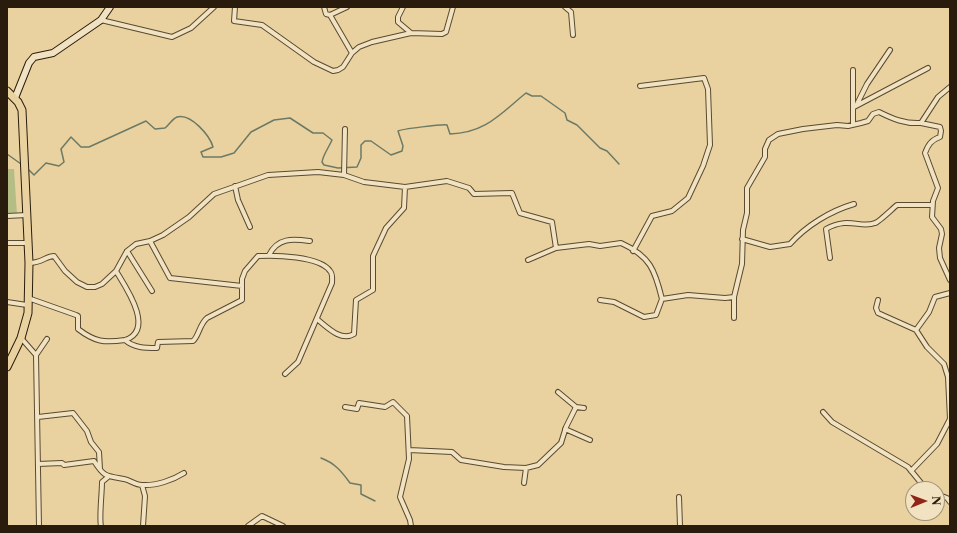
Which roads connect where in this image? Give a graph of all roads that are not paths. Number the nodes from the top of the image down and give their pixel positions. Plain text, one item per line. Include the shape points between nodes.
1 (110, 7) edge
2 (214, 7) edge
3 (235, 7) edge
4 (324, 7) edge
5 (346, 7) edge
6 (404, 7) edge
7 (453, 7) edge
8 (565, 7) edge
9 (330, 15) junction
10 (101, 20) junction
11 (411, 33) junction
12 (573, 35) dead end
13 (890, 50) dead end
14 (352, 53) junction
15 (928, 68) dead end
16 (853, 70) dead end
17 (640, 86) dead end
18 (950, 87) edge
19 (7, 91) edge
20 (15, 98) junction
21 (855, 106) junction
22 (922, 123) junction
23 (853, 125) junction
24 (345, 129) dead end
25 (344, 173) junction
26 (235, 186) junction
27 (405, 187) junction
28 (854, 204) dead end
29 (932, 205) junction
30 (27, 215) junction
31 (7, 216) edge
32 (250, 227) dead end
33 (742, 239) junction
34 (150, 241) junction
35 (310, 241) dead end
36 (7, 243) edge
37 (28, 243) junction
38 (556, 248) junction
39 (633, 250) junction
40 (127, 251) junction
41 (269, 255) junction
42 (830, 258) dead end
43 (528, 260) dead end
44 (29, 263) junction
45 (116, 271) junction
46 (950, 280) edge
47 (242, 286) junction
48 (152, 291) dead end
49 (950, 293) edge
50 (734, 297) junction
51 (662, 299) junction
52 (600, 300) dead end
53 (878, 300) dead end
54 (28, 301) junction
55 (7, 302) edge
56 (734, 318) dead end
57 (317, 319) junction
58 (916, 330) junction
59 (21, 338) junction
60 (47, 338) dead end
61 (125, 340) junction
62 (36, 355) junction
63 (7, 367) edge
64 (285, 374) dead end
65 (558, 392) dead end
66 (344, 407) dead end
67 (576, 407) junction
68 (584, 408) dead end
69 (823, 412) dead end
70 (38, 417) junction
71 (565, 429) junction
72 (590, 440) dead end
73 (409, 450) junction
74 (38, 464) junction
75 (526, 468) junction
76 (100, 471) junction
77 (911, 471) junction
78 (184, 473) dead end
79 (108, 477) junction
80 (919, 481) edge
81 (524, 483) dead end
82 (142, 485) junction
83 (679, 497) dead end
84 (39, 526) edge
85 (101, 526) edge
86 (143, 526) edge
87 (248, 526) edge
88 (283, 526) edge
89 (411, 526) edge
90 (680, 526) edge

1 - 10 main road
2 - 10 street via 191,28 172,37
3 - 14 street via 234,20 262,25 277,38 295,47 322,67 338,70
4 - 9 street via 326,14
5 - 9 street
6 - 11 street via 398,22
7 - 11 street via 446,32
8 - 12 street via 571,12
9 - 14 street
10 - 20 main road via 52,53 34,58 29,63
11 - 14 street via 372,42
13 - 21 street
15 - 21 street
16 - 21 street
17 - 39 street via 704,78 708,89 710,145 688,198 672,211 652,216
18 - 22 street via 938,97
19 - 20 main road
20 - 30 main road via 22,110
21 - 23 street
22 - 23 street via 910,124 879,112 873,114 868,121
22 - 29 street via 940,127 941,131 940,137 934,139 925,153 938,188
23 - 33 street via 803,129 778,134 769,140 765,157 747,188 747,213
24 - 25 street
25 - 26 street via 268,175
25 - 27 street via 364,182
26 - 32 street
26 - 34 street via 214,194 189,217
27 - 38 street via 447,181 469,188 474,194 512,193 520,213 552,222
27 - 57 street via 404,208 386,228 373,256 373,290 356,300 354,334 339,335
28 - 33 street via 825,216 790,244 770,248
29 - 42 street via 897,205 876,223 868,225 846,222 835,224 826,229
29 - 46 street via 932,217 942,234 940,258
30 - 31 street
30 - 37 main road
33 - 50 street via 742,264
34 - 40 street via 136,244
34 - 47 street via 170,278
35 - 41 street via 291,239 281,242
36 - 37 street
37 - 44 main road
38 - 39 street via 621,243
38 - 43 street
39 - 51 street via 650,263
40 - 45 street
40 - 48 street
41 - 47 street via 258,256 245,271
41 - 57 street via 307,260 324,265 330,271 332,283
44 - 45 street via 38,263 49,256 54,256 77,282 91,287 102,284
44 - 54 main road
45 - 61 street via 132,298 138,317 135,333
47 - 61 street via 242,300 202,322 195,340 158,342 157,348 144,348 131,345
49 - 58 street via 935,297 931,309
50 - 51 street via 688,295
50 - 56 street
51 - 52 street via 656,315 644,317 614,302
53 - 58 street via 878,312
54 - 55 street
54 - 59 main road via 26,324
54 - 61 street via 78,316 78,329 97,341
57 - 64 street via 298,362
58 - 77 street via 927,347 944,364 948,377 950,418 937,444
59 - 62 street
59 - 63 main road
60 - 62 street
62 - 70 street
65 - 67 street
66 - 73 street via 357,409 359,403 385,407 393,402 407,416
67 - 68 street
67 - 71 street
69 - 77 street via 832,422
70 - 74 street
70 - 76 street via 73,413 99,452
71 - 72 street
71 - 75 street via 561,443 538,465
73 - 75 street via 452,452 461,460
73 - 89 street via 400,497
74 - 76 street via 64,465 94,461
74 - 84 street
75 - 81 street
76 - 79 street
77 - 80 street
78 - 82 street via 177,478
79 - 82 street via 126,479
79 - 85 street via 102,482
82 - 86 street via 145,496
83 - 90 street
87 - 88 street via 262,516

